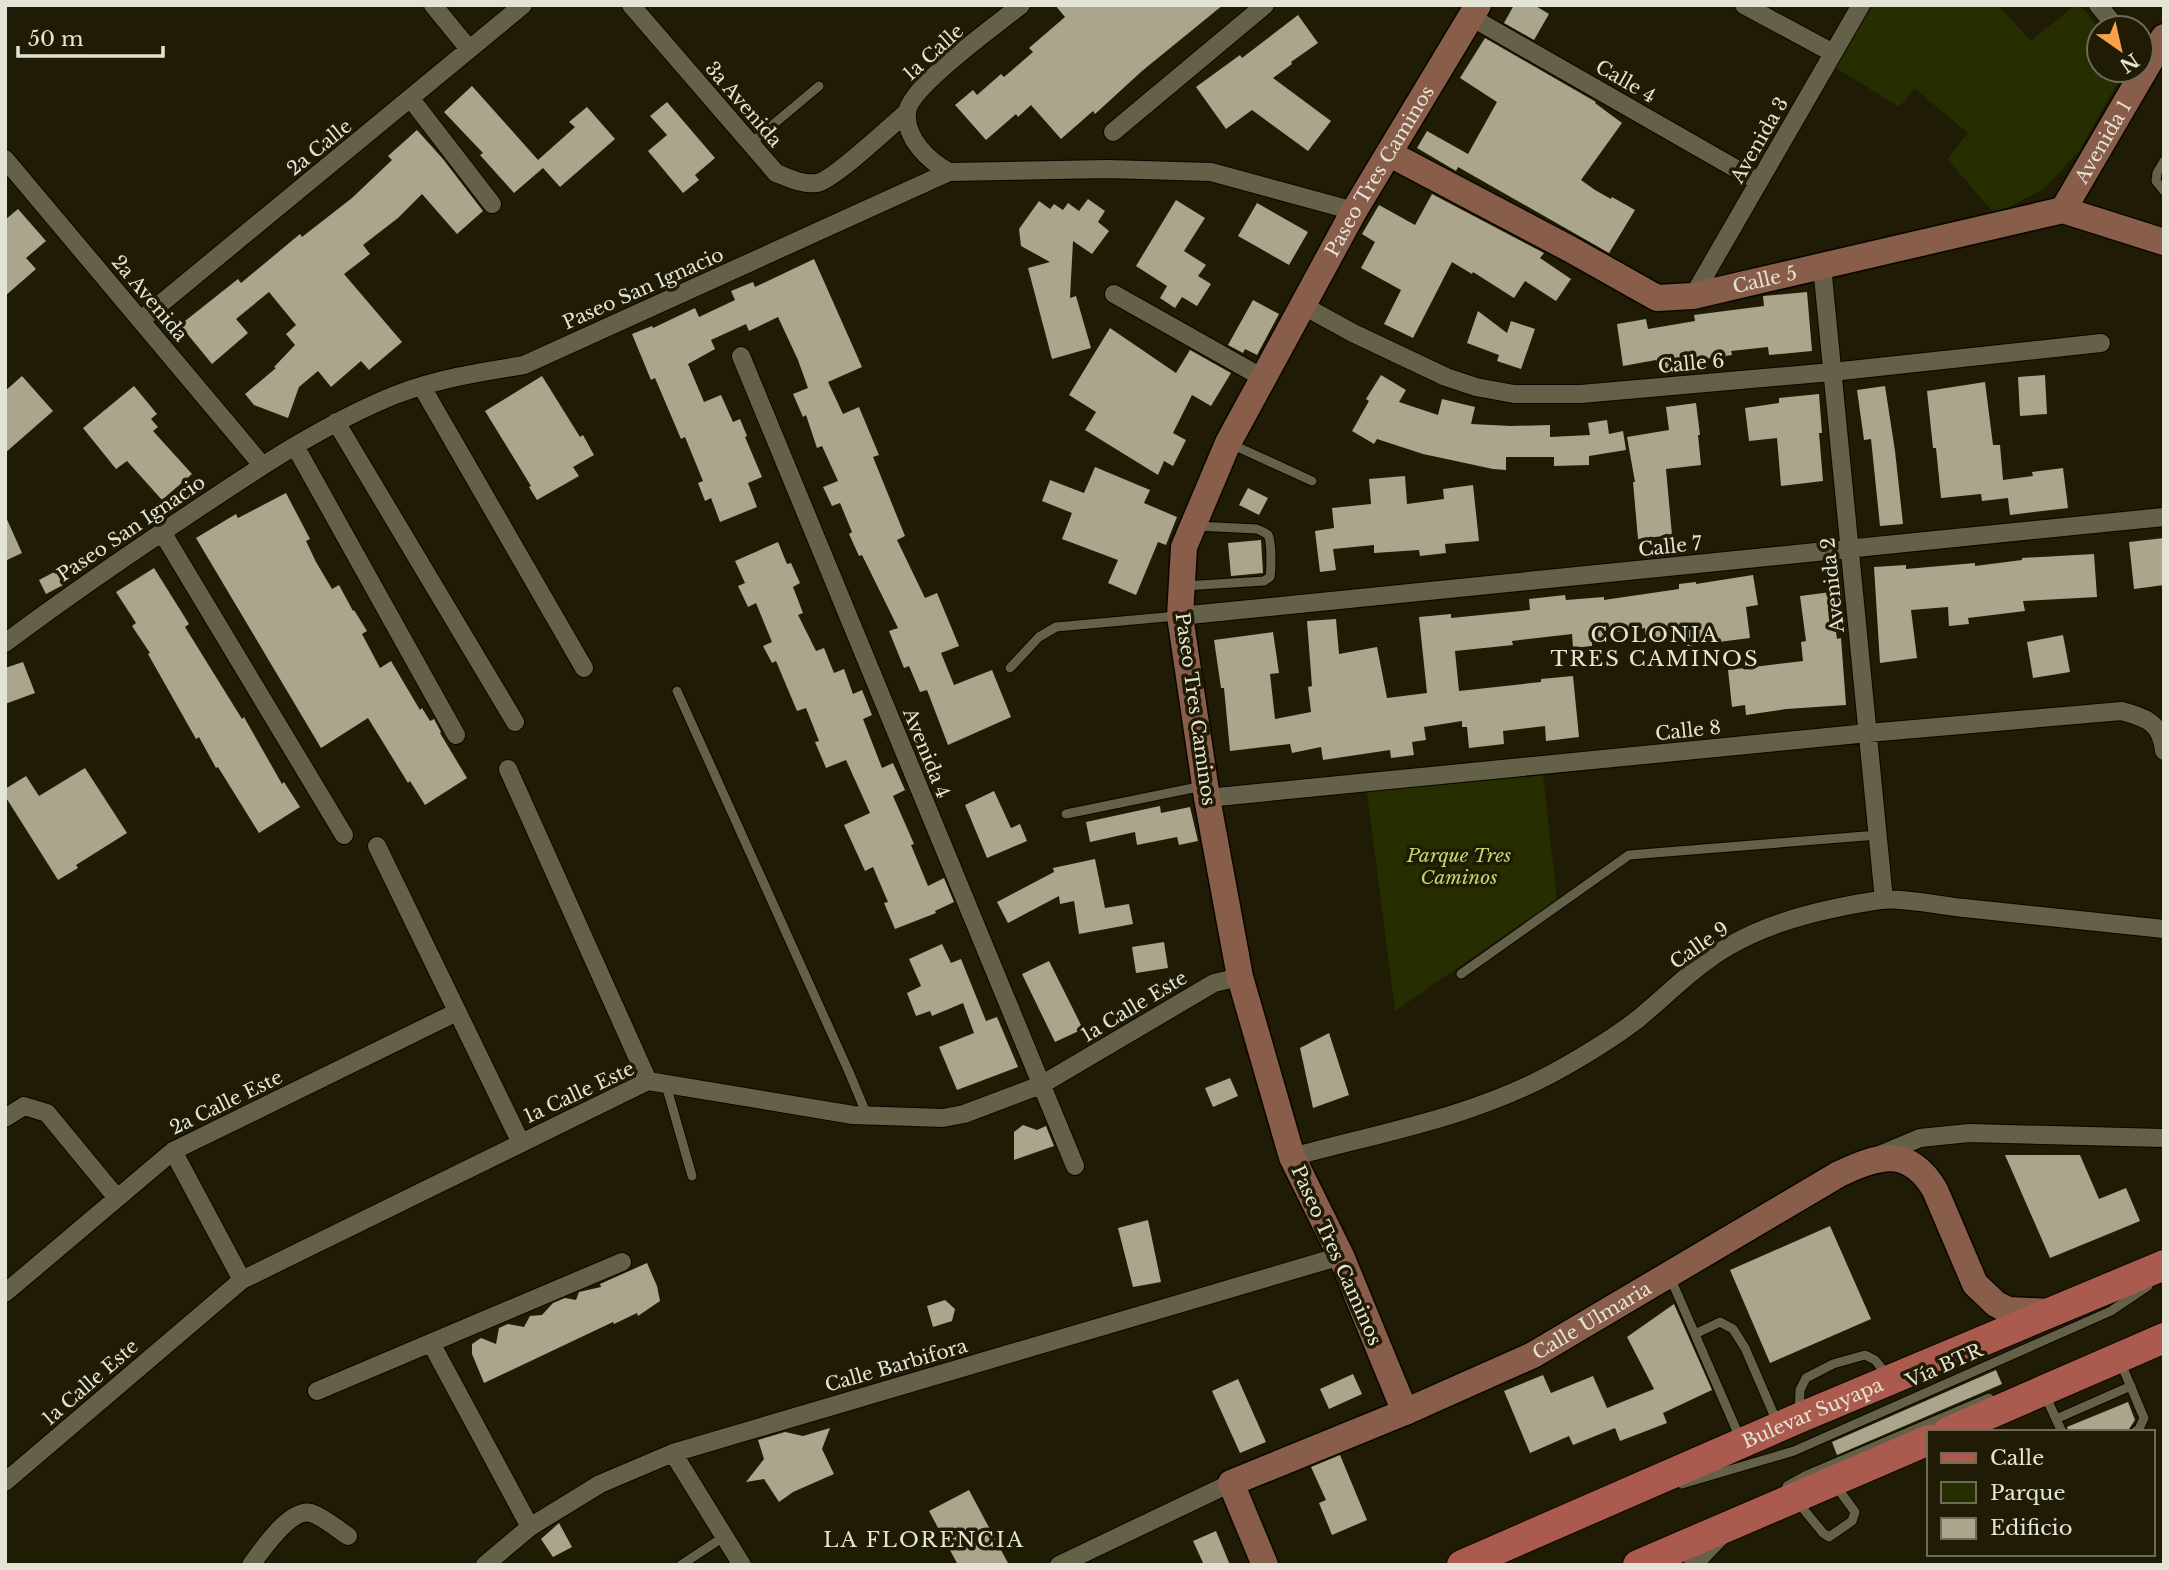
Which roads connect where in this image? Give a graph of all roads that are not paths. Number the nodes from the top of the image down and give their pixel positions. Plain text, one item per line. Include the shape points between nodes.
1 (433, 5) edge
2 (523, 5) edge
3 (631, 5) edge
4 (1021, 5) edge
5 (1265, 5) edge
6 (1744, 5) edge
7 (1861, 5) edge
8 (1475, 11) edge
9 (469, 49) junction
10 (1833, 53) junction
11 (2131, 84) edge
12 (819, 86) dead end
13 (411, 99) junction
14 (907, 112) junction
15 (1113, 132) dead end
16 (750, 144) junction
17 (1390, 154) junction
18 (5, 159) edge
19 (2164, 161) edge
20 (949, 172) junction
21 (1759, 182) junction
22 (2164, 191) edge
23 (492, 204) dead end
24 (2063, 210) junction
25 (1354, 211) junction
26 (2164, 242) edge
27 (1822, 266) junction
28 (1114, 294) dead end
29 (1693, 296) junction
30 (1302, 306) junction
31 (141, 320) junction
32 (2101, 343) dead end
33 (741, 356) dead end
34 (1832, 372) junction
35 (1263, 378) junction
36 (422, 387) junction
37 (336, 422) junction
38 (1228, 443) junction
39 (295, 446) junction
40 (262, 465) junction
41 (1312, 481) dead end
42 (2164, 517) edge
43 (1193, 525) junction
44 (162, 532) junction
45 (1850, 549) junction
46 (1182, 586) junction
47 (1181, 616) junction
48 (5, 643) edge
49 (584, 668) dead end
50 (1010, 668) dead end
51 (677, 691) dead end
52 (515, 722) dead end
53 (1868, 733) junction
54 (456, 735) dead end
55 (2163, 744) edge
56 (508, 769) dead end
57 (1206, 792) junction
58 (1066, 814) dead end
59 (344, 835) dead end
60 (1878, 835) junction
61 (377, 846) dead end
62 (1884, 900) junction
63 (2164, 929) edge
64 (1461, 974) dead end
65 (1240, 976) junction
66 (457, 1012) junction
67 (657, 1083) junction
68 (1041, 1085) junction
69 (867, 1115) junction
70 (5, 1118) edge
71 (2164, 1137) edge
72 (521, 1143) junction
73 (173, 1151) junction
74 (1292, 1157) junction
75 (1868, 1160) junction
76 (1074, 1166) dead end
77 (692, 1176) dead end
78 (117, 1198) junction
79 (1341, 1256) junction
80 (622, 1262) dead end
81 (2158, 1273) edge
82 (1670, 1276) junction
83 (242, 1280) junction
84 (5, 1293) edge
85 (2052, 1312) junction
86 (1695, 1334) junction
87 (2164, 1336) edge
88 (431, 1343) junction
89 (2110, 1356) junction
90 (2132, 1386) junction
91 (317, 1391) dead end
92 (2043, 1391) junction
93 (2003, 1392) dead end
94 (1405, 1412) junction
95 (2056, 1419) junction
96 (1789, 1423) junction
97 (1953, 1430) edge
98 (2061, 1430) edge
99 (2138, 1430) edge
100 (1927, 1441) edge
101 (1743, 1443) junction
102 (673, 1453) junction
103 (1833, 1481) junction
104 (5, 1482) edge
105 (1231, 1483) junction
106 (1675, 1486) dead end
107 (1788, 1493) junction
108 (1648, 1494) dead end
109 (1739, 1516) junction
110 (1569, 1518) junction
111 (530, 1527) junction
112 (348, 1536) dead end
113 (725, 1536) junction
114 (1644, 1562) edge
115 (251, 1565) edge
116 (485, 1565) edge
117 (681, 1565) edge
118 (742, 1565) edge
119 (1059, 1565) edge
120 (1265, 1565) edge
121 (1462, 1565) edge
122 (1693, 1565) edge

1 - 9 street
2 - 9 street, 2a Calle
3 - 16 street, 3a Avenida
4 - 14 street, 1a Calle via 929,79
5 - 15 street
6 - 10 street
7 - 10 street, Avenida 3
8 - 17 street, Paseo Tres Caminos
8 - 21 street, Calle 4
9 - 13 street, 2a Calle
10 - 21 street, Avenida 3
11 - 24 street, Avenida 1
12 - 16 lane
13 - 23 street
13 - 31 street, 2a Calle
14 - 16 street, 3a Avenida via 819,183 797,182 776,173
14 - 20 street, 1a Calle via 920,149
17 - 25 street, Paseo Tres Caminos
17 - 29 street, Calle 5 via 1657,298
18 - 31 street, 2a Avenida
19 - 22 lane via 2156,181
20 - 25 street, Paseo San Ignacio via 1211,172
20 - 36 street, Paseo San Ignacio via 524,365
21 - 29 street, Avenida 3
24 - 26 street
24 - 27 street, Calle 5
25 - 30 street, Paseo Tres Caminos
27 - 29 street, Calle 5
27 - 34 street, Avenida 2
28 - 35 street
30 - 34 street, Calle 6 via 1446,377 1514,394 1581,394
30 - 35 street, Paseo Tres Caminos
31 - 40 street, 2a Avenida
32 - 34 street, Calle 6
33 - 68 street, Avenida 4
34 - 45 street, Avenida 2
35 - 38 street, Paseo Tres Caminos
36 - 37 street, Paseo San Ignacio
36 - 49 street
37 - 39 street, Paseo San Ignacio
37 - 52 street
38 - 41 lane
38 - 43 street, Paseo Tres Caminos
39 - 40 street, Paseo San Ignacio
39 - 54 street
40 - 44 street, Paseo San Ignacio
42 - 45 street, Calle 7
43 - 46 street, Paseo Tres Caminos via 1184,547
43 - 46 lane via 1265,532 1270,577
44 - 48 street, Paseo San Ignacio
44 - 59 street
45 - 47 street, Calle 7
45 - 53 street, Avenida 2
46 - 47 street, Paseo Tres Caminos
47 - 50 lane via 1056,627 1039,637
47 - 57 street, Paseo Tres Caminos
51 - 69 lane
53 - 55 street, Calle 8 via 2122,711 2148,718
53 - 57 street, Calle 8
53 - 60 street, Avenida 2
56 - 67 street
57 - 58 lane
57 - 65 street, Paseo Tres Caminos
60 - 62 street, Avenida 2
60 - 64 lane via 1629,855
61 - 66 street
62 - 63 street, Calle 9
62 - 74 street, Calle 9 via 1795,918 1730,945 1699,965 1635,1021 1506,1097
65 - 68 street, 1a Calle Este via 1214,983
65 - 74 street, Paseo Tres Caminos
66 - 72 street
66 - 73 street, 2a Calle Este
67 - 69 street, 1a Calle Este
67 - 72 street, 1a Calle Este
67 - 77 lane
68 - 69 street, 1a Calle Este via 943,1118
68 - 76 street, Avenida 4
70 - 78 street via 24,1106 47,1113
71 - 75 street via 1943,1134 1920,1138
72 - 83 street, 1a Calle Este
73 - 78 street, 2a Calle Este
73 - 83 street
74 - 79 street, Paseo Tres Caminos
75 - 82 street, Calle Ulmaria
75 - 85 street, Calle Ulmaria via 1901,1160 1927,1177 1975,1284 1996,1304 2008,1310
78 - 84 street, 2a Calle Este
79 - 94 street, Paseo Tres Caminos
79 - 102 street, Calle Barbifora
80 - 88 street
81 - 85 main road, Bulevar Suyapa
81 - 106 lane, Vía BTR via 2111,1311 1794,1451
82 - 86 lane
82 - 94 street, Calle Ulmaria via 1533,1355
83 - 104 street, 1a Calle Este
85 - 96 main road, Bulevar Suyapa
86 - 96 lane via 1720,1322 1734,1329
86 - 101 lane
87 - 89 main road
88 - 91 street
88 - 111 street
89 - 90 lane
89 - 92 main road
90 - 95 lane
90 - 99 lane via 2144,1418
92 - 95 lane
92 - 97 main road
93 - 107 lane via 1805,1476
94 - 105 street, Calle Ulmaria
95 - 98 lane
96 - 101 main road, Bulevar Suyapa
100 - 103 main road
101 - 110 main road, Bulevar Suyapa
102 - 111 street, Calle Barbifora via 600,1484
102 - 113 street
103 - 107 main road
103 - 107 lane via 1854,1512 1852,1521 1829,1537
105 - 119 street, Calle Ulmaria
105 - 120 street
107 - 109 main road
108 - 110 lane
109 - 114 main road
109 - 122 street
110 - 121 main road, Bulevar Suyapa
111 - 116 street, Calle Barbifora
112 - 115 street via 303,1512 290,1519
113 - 117 lane
113 - 118 street

